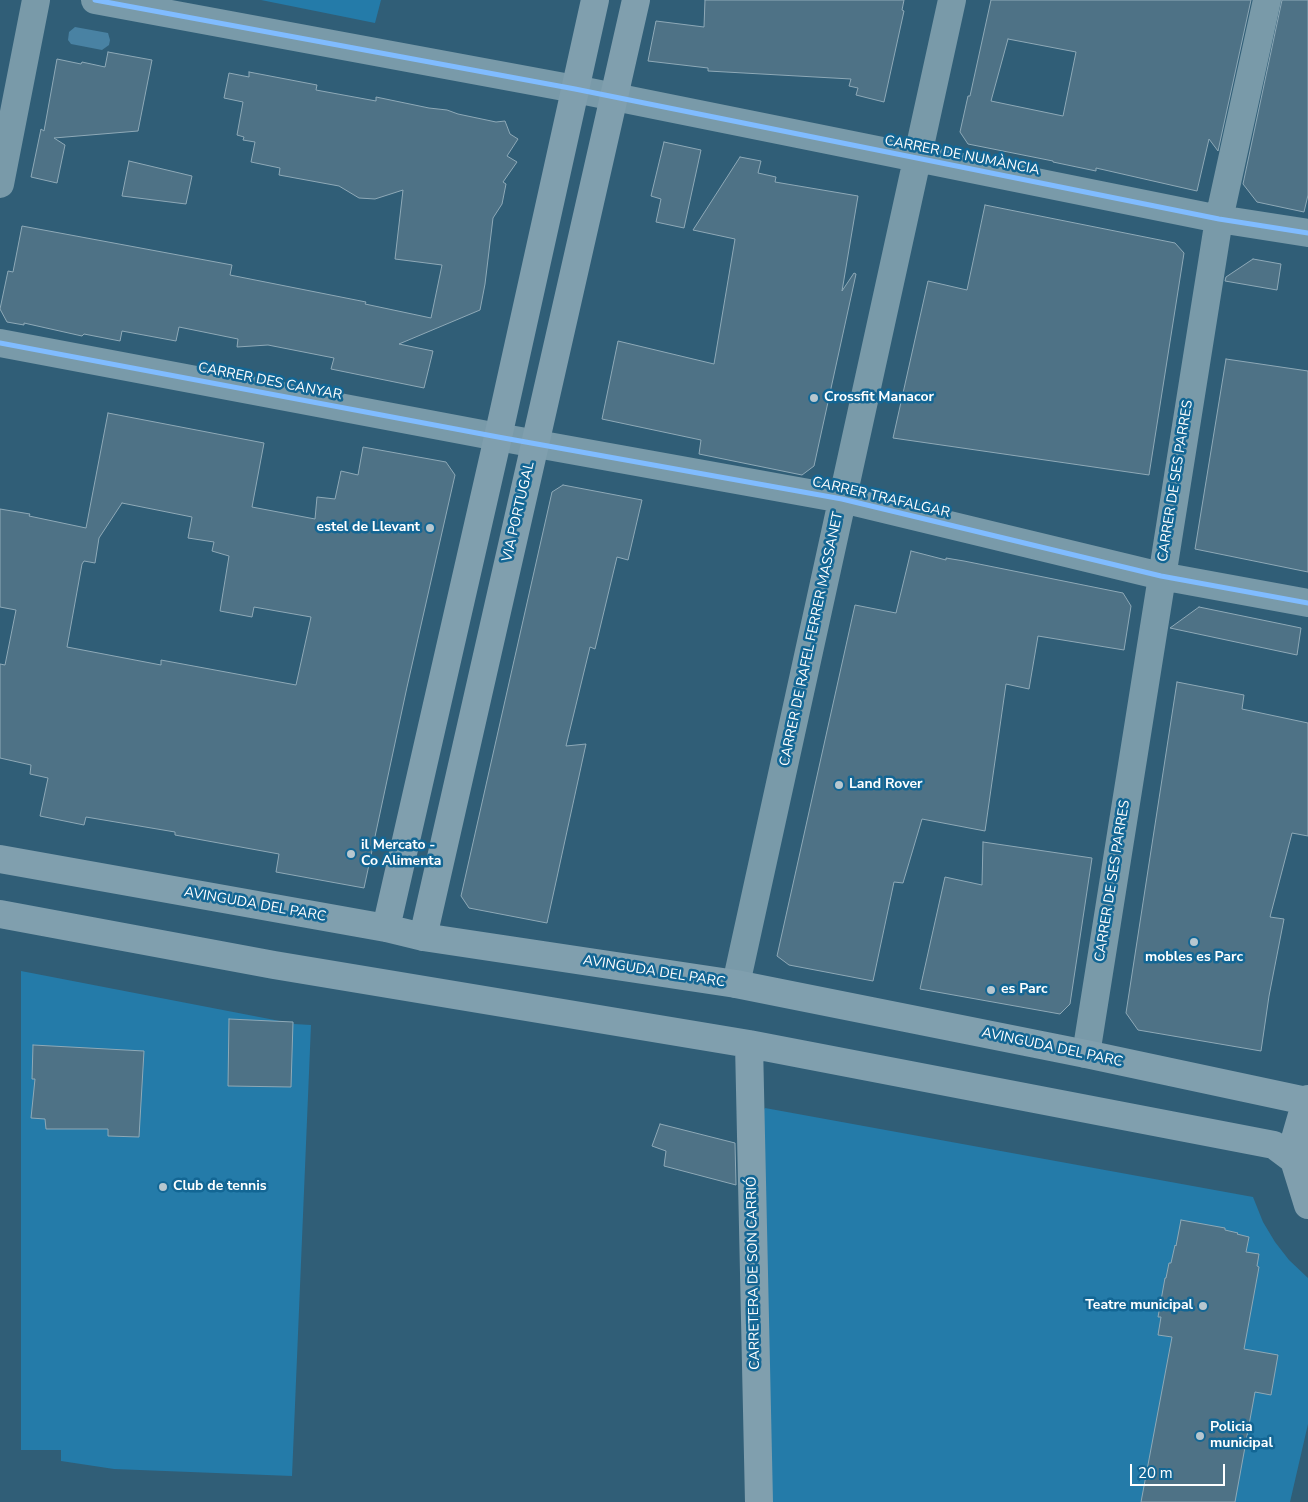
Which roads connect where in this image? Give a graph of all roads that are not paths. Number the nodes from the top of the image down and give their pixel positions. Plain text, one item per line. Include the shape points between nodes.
1 (36, 0) edge
2 (95, 0) edge
3 (595, 0) edge
4 (636, 0) edge
5 (952, 0) edge
6 (1267, 0) edge
7 (575, 90) junction
8 (613, 98) junction
9 (917, 158) junction
10 (0, 184) edge
11 (1219, 219) junction
12 (1308, 233) edge
13 (0, 343) edge
14 (498, 437) junction
15 (535, 443) junction
16 (842, 498) junction
17 (1161, 576) junction
18 (1308, 603) edge
19 (0, 859) edge
20 (0, 914) edge
21 (386, 928) junction
22 (423, 937) junction
23 (736, 984) junction
24 (748, 1044) junction
25 (1086, 1054) junction
26 (1307, 1100) edge
27 (1294, 1160) junction
28 (1308, 1206) edge
29 (759, 1502) edge

1 - 10 street
2 - 7 street, CARRER DE NUMÀNCIA
3 - 7 main road
4 - 8 main road, VIA PORTUGAL
5 - 9 street, CARRER DE RAFEL FERRER MASSANET
6 - 11 street, CARRER DE SES PARRES
7 - 8 street, CARRER DE NUMÀNCIA
7 - 14 main road
8 - 9 street, CARRER DE NUMÀNCIA
8 - 15 main road, VIA PORTUGAL
9 - 11 street, CARRER DE NUMÀNCIA
9 - 16 street, CARRER DE RAFEL FERRER MASSANET
11 - 12 street, CARRER DE NUMÀNCIA
11 - 17 street, CARRER DE SES PARRES
13 - 14 street, CARRER DES CANYAR
14 - 15 street, CARRER DES CANYAR
14 - 21 main road
15 - 16 street, CARRER TRAFALGAR
15 - 22 main road, VIA PORTUGAL
16 - 17 street, CARRER TRAFALGAR
16 - 23 street, CARRER DE RAFEL FERRER MASSANET
17 - 18 street, CARRER TRAFALGAR
17 - 25 street, CARRER DE SES PARRES
19 - 21 main road, AVINGUDA DEL PARC
20 - 24 main road via 274,965
21 - 22 main road, AVINGUDA DEL PARC
22 - 23 main road, AVINGUDA DEL PARC
23 - 25 main road, AVINGUDA DEL PARC
24 - 27 main road via 1274,1145
24 - 29 main road, CARRETERA DE SON CARRIÓ
25 - 26 main road, AVINGUDA DEL PARC
26 - 27 main road via 1295,1139
27 - 28 main road

